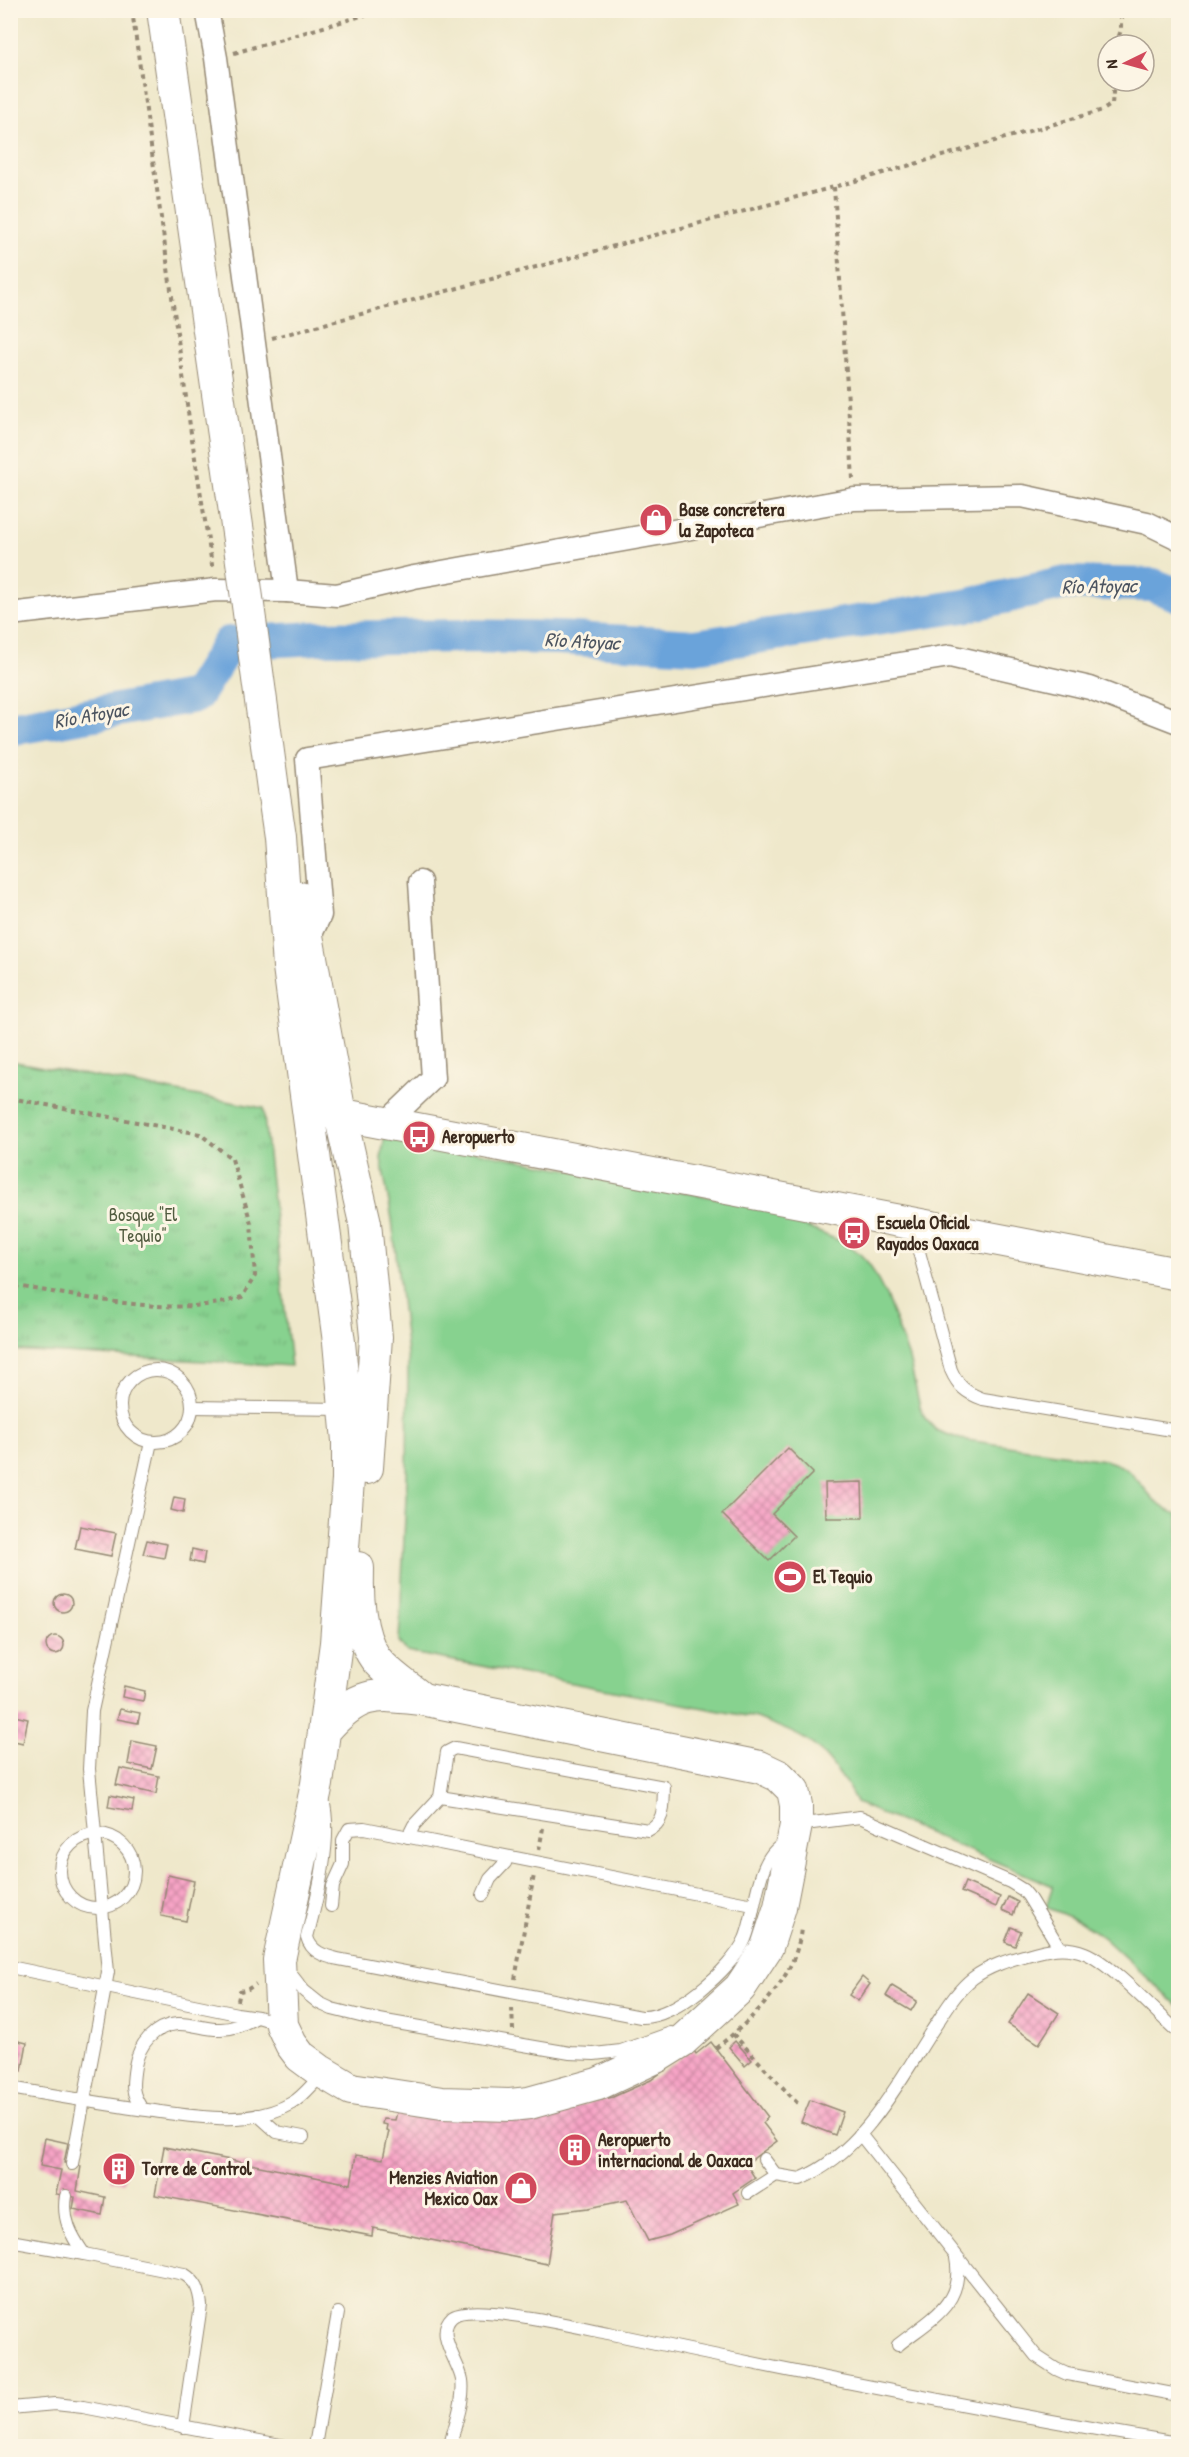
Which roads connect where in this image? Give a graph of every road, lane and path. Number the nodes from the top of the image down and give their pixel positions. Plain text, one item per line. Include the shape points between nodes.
1 (132, 10) edge
2 (163, 10) edge
3 (207, 10) edge
4 (382, 10) edge
5 (1121, 10) edge
6 (1120, 33) edge
7 (216, 58) junction
8 (1113, 93) edge
9 (834, 187) junction
10 (254, 343) junction
11 (854, 499) junction
12 (1179, 538) edge
13 (216, 590) junction
14 (287, 591) junction
15 (10, 614) edge
16 (1179, 722) edge
17 (280, 837) junction
18 (420, 882) dead end
19 (309, 938) junction
20 (10, 1098) edge
21 (307, 1108) junction
22 (340, 1114) junction
23 (385, 1124) junction
24 (912, 1225) junction
25 (1179, 1274) edge
26 (10, 1285) edge
27 (192, 1407) junction
28 (347, 1409) junction
29 (1179, 1431) edge
30 (151, 1442) junction
31 (422, 1699) junction
32 (325, 1730) junction
33 (317, 1784) junction
34 (440, 1797) junction
35 (545, 1815) junction
36 (95, 1833) junction
37 (795, 1833) junction
38 (408, 1837) junction
39 (507, 1857) junction
40 (536, 1862) junction
41 (483, 1895) dead end
42 (753, 1905) junction
43 (331, 1906) dead end
44 (102, 1908) junction
45 (1059, 1947) junction
46 (10, 1967) edge
47 (270, 1968) junction
48 (106, 1986) junction
49 (240, 1991) dead end
50 (513, 1993) junction
51 (270, 2021) junction
52 (702, 2022) junction
53 (1179, 2032) edge
54 (733, 2034) dead end
55 (515, 2043) junction
56 (323, 2074) junction
57 (10, 2085) edge
58 (84, 2101) junction
59 (798, 2105) dead end
60 (142, 2109) junction
61 (258, 2115) junction
62 (860, 2134) junction
63 (303, 2137) dead end
64 (764, 2159) dead end
65 (72, 2164) dead end
66 (776, 2175) junction
67 (748, 2193) dead end
68 (66, 2196) dead end
69 (10, 2241) edge
70 (84, 2254) junction
71 (955, 2256) junction
72 (338, 2313) dead end
73 (898, 2345) dead end
74 (1179, 2395) edge
75 (10, 2408) edge
76 (183, 2427) junction
77 (1179, 2444) edge
78 (286, 2446) edge
79 (315, 2446) edge
80 (450, 2446) edge

1 - 13 path
2 - 17 street, bridge
3 - 7 street
4 - 7 path
5 - 6 path
7 - 10 street
8 - 9 path via 1112,104 1103,110
9 - 10 path
9 - 11 path
10 - 14 street
11 - 12 street via 1022,496 1147,524
11 - 14 street via 414,577 337,595
13 - 14 street
13 - 15 street
16 - 19 street via 1090,688 950,656 307,759 320,915
17 - 19 street via 296,880
17 - 21 street via 289,967
18 - 23 street via 433,1078
19 - 22 street
20 - 26 path via 200,1134 232,1160 251,1223 255,1276 242,1297 223,1304 161,1307
21 - 22 street
21 - 28 street
22 - 23 street
22 - 31 street via 365,1223 375,1337 357,1591 367,1640 380,1664
23 - 24 street
24 - 25 street
24 - 29 lane via 951,1370 970,1395
27 - 28 lane
27 - 30 lane via 184,1430 169,1440
27 - 30 lane via 191,1395 175,1375 163,1371 138,1375 122,1394 120,1407 129,1430
28 - 32 street via 348,1480
30 - 36 lane via 92,1711 89,1768
31 - 32 street via 377,1695 348,1707
31 - 37 street via 760,1767 779,1776 792,1790
32 - 33 street
33 - 47 street
33 - 50 lane via 327,1818 323,1863 307,1937 314,1949 324,1956
34 - 35 lane
34 - 35 lane via 447,1752 456,1748 664,1787 662,1816 648,1830
34 - 38 lane
35 - 40 path
36 - 44 lane
36 - 44 lane via 120,1841 130,1852 134,1867 133,1881 126,1894 115,1904
36 - 44 lane via 80,1836 70,1844 59,1868 61,1881 76,1902
37 - 42 lane via 772,1854
37 - 45 lane via 860,1817 1010,1882 1028,1896
37 - 52 street via 780,1907 767,1947 740,1988
38 - 39 lane
38 - 43 lane via 350,1829 343,1840 343,1864 333,1886
39 - 40 lane
39 - 41 lane
40 - 42 lane
40 - 50 path
42 - 50 lane via 745,1939 717,1976 692,1996 653,2018
44 - 48 lane
45 - 53 lane via 1086,1953 1102,1963
45 - 62 lane via 990,1968 963,1987
46 - 48 lane
47 - 49 path via 257,1984
47 - 51 street
47 - 55 lane via 332,2009
48 - 51 lane
48 - 58 lane
50 - 55 path
51 - 56 street via 300,2056
51 - 60 lane via 218,2030 177,2024 155,2030 140,2049 132,2083 133,2097
52 - 55 lane via 621,2051 570,2053
52 - 56 street via 682,2041 633,2069 598,2084 529,2103 442,2103 351,2089
54 - 59 path
56 - 61 lane via 293,2103
57 - 58 lane
58 - 60 lane
58 - 65 lane
60 - 61 lane via 204,2119
61 - 63 lane via 277,2132
62 - 66 lane via 809,2176 800,2179
62 - 71 lane
64 - 66 lane
66 - 67 lane
68 - 70 lane via 69,2229
69 - 70 lane
70 - 76 lane via 184,2274 195,2281 201,2305
71 - 73 lane via 958,2283 952,2298
71 - 74 lane via 1024,2343 1046,2364 1078,2377
72 - 79 lane
75 - 76 lane via 64,2405
76 - 78 lane
77 - 80 lane via 486,2312 456,2313 446,2328 446,2340 462,2380

